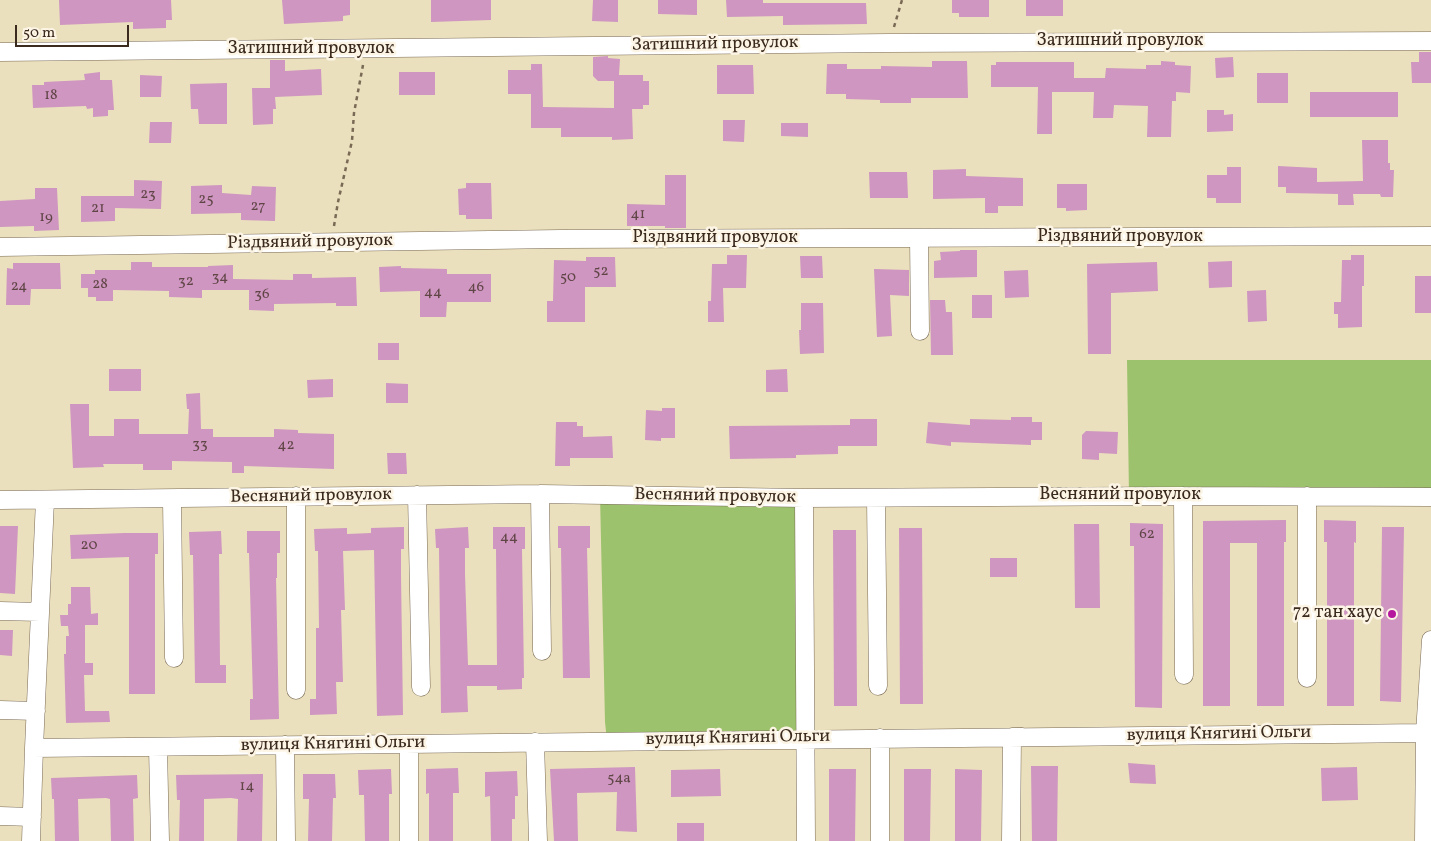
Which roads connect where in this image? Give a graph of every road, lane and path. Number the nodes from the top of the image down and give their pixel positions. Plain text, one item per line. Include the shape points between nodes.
1 (902, 0) edge
2 (1431, 41) edge
3 (890, 43) junction
4 (364, 50) junction
5 (0, 52) edge
6 (1431, 236) edge
7 (919, 238) junction
8 (332, 242) junction
9 (0, 247) edge
10 (920, 330) dead end
11 (540, 494) junction
12 (417, 495) junction
13 (296, 496) junction
14 (1183, 496) junction
15 (1307, 496) junction
16 (1431, 497) edge
17 (804, 498) junction
18 (876, 498) junction
19 (172, 499) junction
20 (0, 500) edge
21 (46, 500) junction
22 (0, 611) edge
23 (40, 612) junction
24 (1431, 640) edge
25 (542, 651) dead end
26 (174, 658) dead end
27 (1184, 675) dead end
28 (1307, 678) dead end
29 (878, 686) dead end
30 (421, 687) dead end
31 (296, 690) dead end
32 (0, 710) edge
33 (36, 711) junction
34 (1425, 733) junction
35 (1012, 737) junction
36 (805, 738) junction
37 (880, 738) junction
38 (535, 742) junction
39 (409, 744) junction
40 (285, 745) junction
41 (158, 747) junction
42 (34, 748) junction
43 (0, 816) edge
44 (32, 817) junction
45 (31, 841) edge
46 (160, 841) edge
47 (286, 841) edge
48 (409, 841) edge
49 (538, 841) edge
50 (806, 841) edge
51 (880, 841) edge
52 (1011, 841) edge
53 (1424, 841) edge

1 - 3 path
2 - 3 street, Затишний провулок
3 - 4 street, Затишний провулок
4 - 5 street, Затишний провулок
4 - 8 path via 352,141
6 - 7 street, Різдвяний провулок
7 - 8 street, Різдвяний провулок
7 - 10 street
8 - 9 street, Різдвяний провулок
11 - 12 street, Весняний провулок
11 - 17 street, Весняний провулок
11 - 25 street
12 - 13 street, Весняний провулок
12 - 30 street
13 - 19 street, Весняний провулок
13 - 31 street
14 - 15 street, Весняний провулок
14 - 18 street, Весняний провулок
14 - 27 street
15 - 16 street, Весняний провулок
15 - 28 street
17 - 18 street, Весняний провулок
17 - 36 street
18 - 29 street
19 - 21 street, Весняний провулок
19 - 26 street
20 - 21 street, Весняний провулок
21 - 23 street
22 - 23 street
23 - 33 street
24 - 34 street
32 - 33 street
33 - 42 street
34 - 35 street, вулиця Княгині Ольги
34 - 53 street
35 - 37 street, вулиця Княгині Ольги
35 - 52 street
36 - 37 street, вулиця Княгині Ольги
36 - 38 street, вулиця Княгині Ольги
36 - 50 street
37 - 51 street
38 - 39 street, вулиця Княгині Ольги
38 - 49 street
39 - 40 street, вулиця Княгині Ольги
39 - 48 street
40 - 41 street, вулиця Княгині Ольги
40 - 47 street
41 - 42 street, вулиця Княгині Ольги
41 - 46 street
42 - 44 street
43 - 44 street
44 - 45 street

